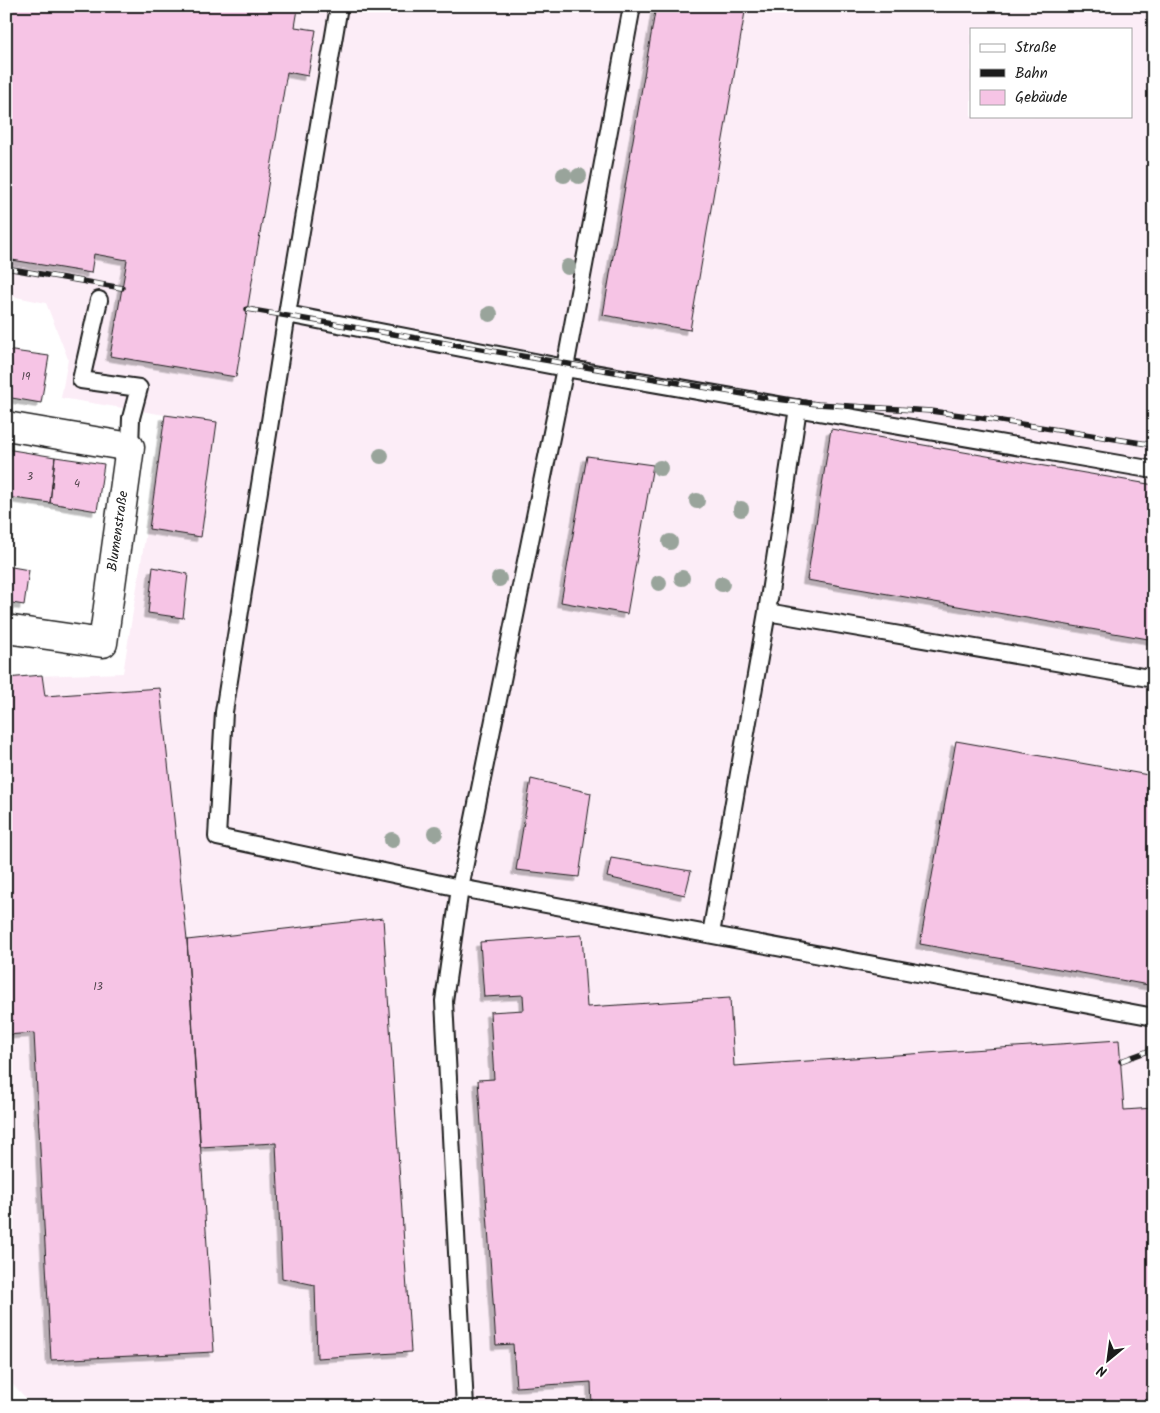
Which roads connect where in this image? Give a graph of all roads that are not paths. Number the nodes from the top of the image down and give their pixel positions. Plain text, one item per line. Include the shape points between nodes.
1 (339, 6) edge
2 (632, 6) edge
3 (99, 300) dead end
4 (287, 314) junction
5 (565, 368) junction
6 (798, 408) junction
7 (6, 426) edge
8 (130, 446) junction
9 (1154, 470) edge
10 (767, 612) junction
11 (6, 628) edge
12 (1154, 679) edge
13 (460, 888) junction
14 (711, 934) junction
15 (1154, 1017) edge
16 (465, 1407) edge

1 - 4 lane
2 - 5 lane
3 - 8 lane via 81,380 139,388 131,418
4 - 5 lane
4 - 13 lane via 224,712 217,837
5 - 6 lane
5 - 13 lane
6 - 9 lane
6 - 10 lane
7 - 8 street
8 - 11 street, Blumenstraße via 103,643
10 - 12 lane
10 - 14 lane
13 - 14 lane
13 - 16 lane via 444,1001
14 - 15 lane

